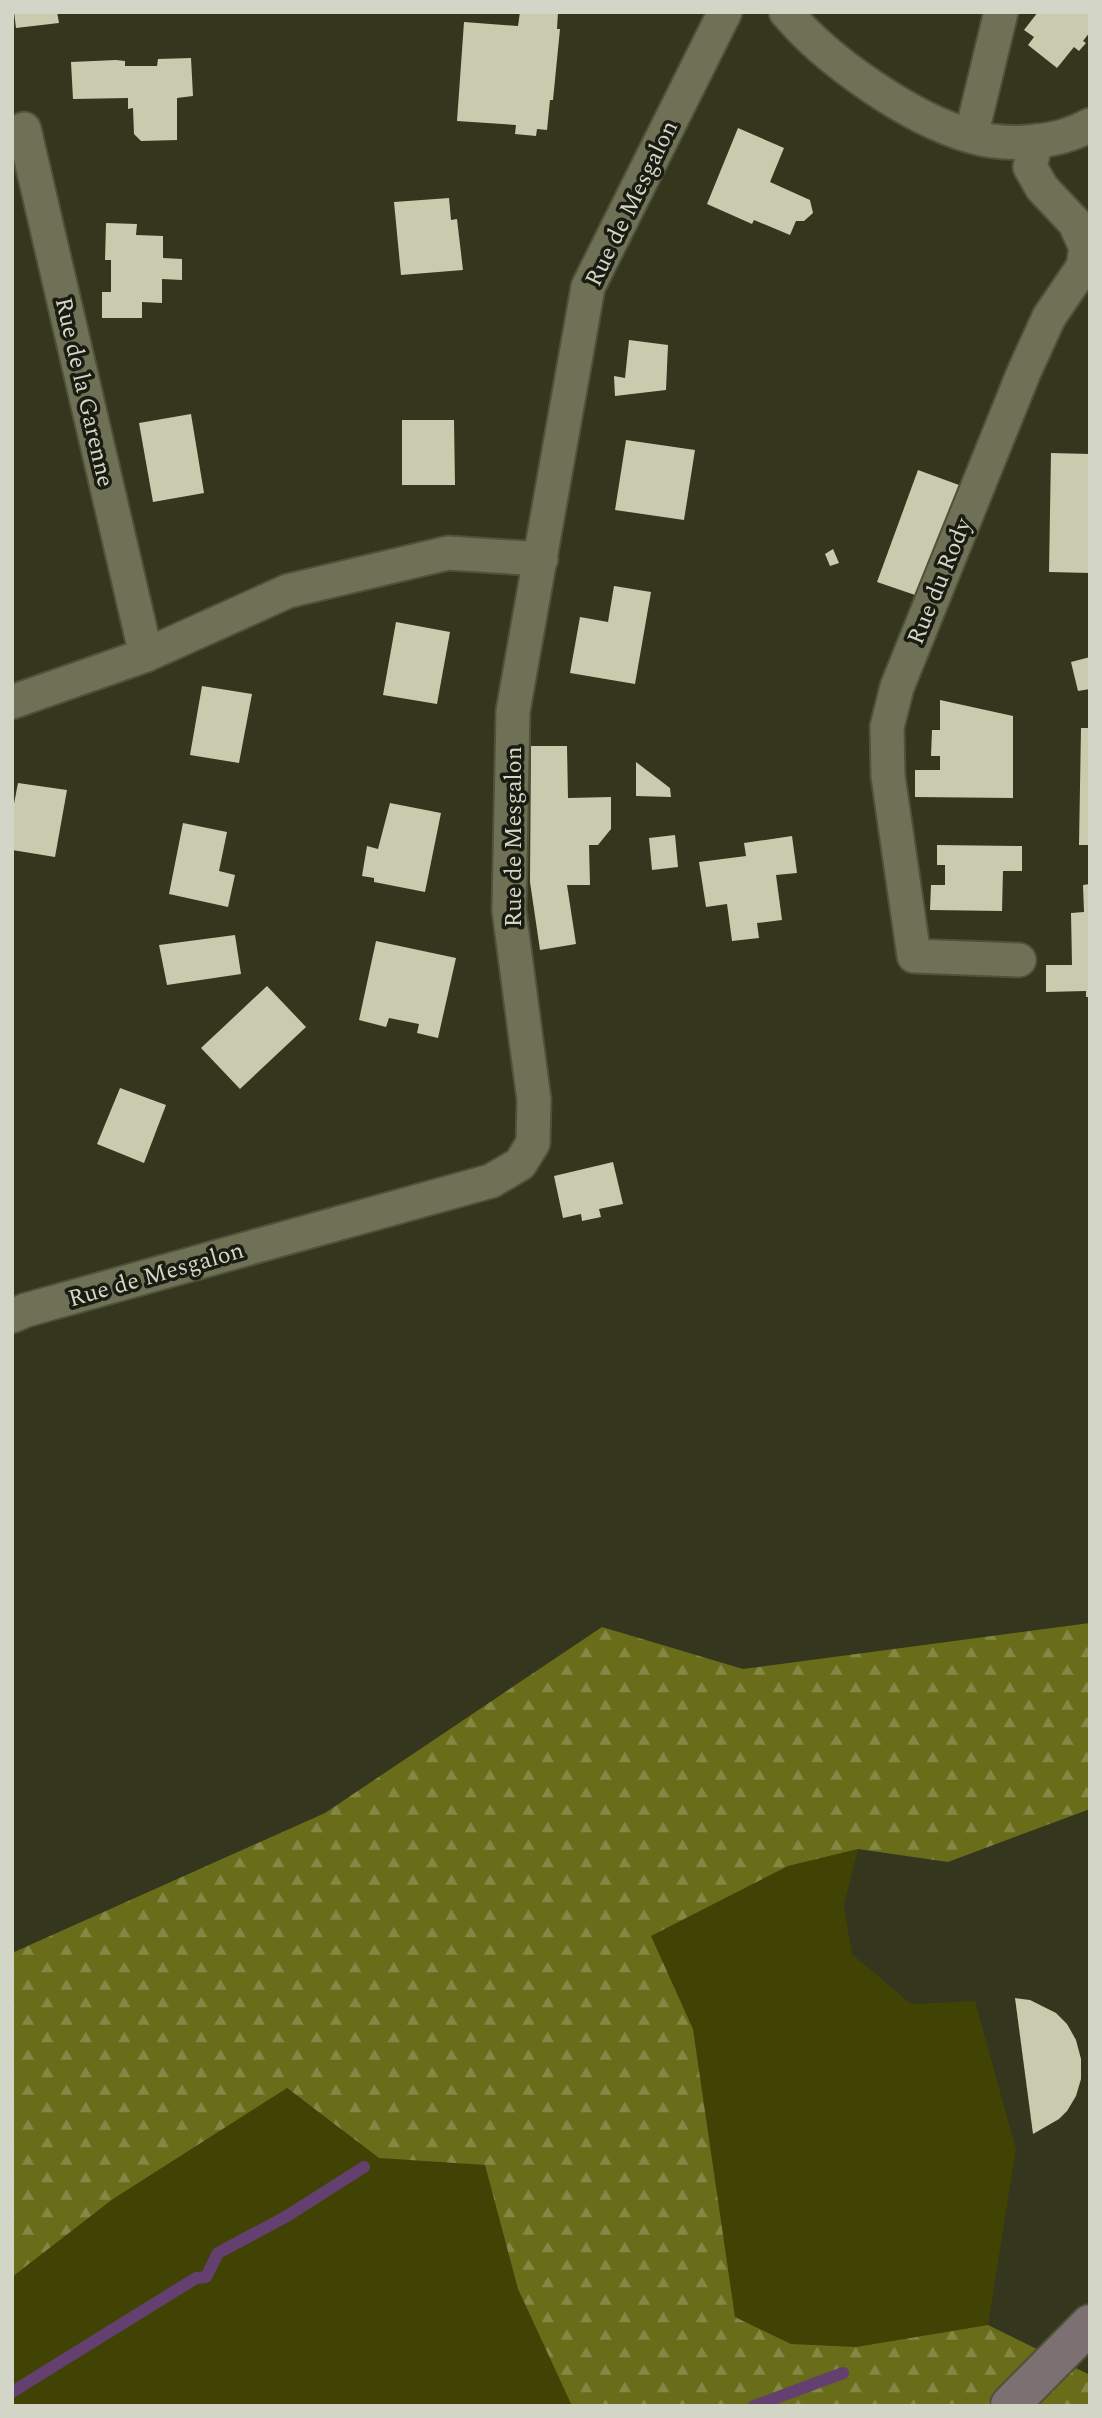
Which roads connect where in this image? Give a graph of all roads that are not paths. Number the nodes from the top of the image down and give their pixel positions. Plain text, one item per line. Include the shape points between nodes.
1 (725, 12) edge
2 (786, 12) edge
3 (1001, 12) edge
4 (1090, 125) edge
5 (24, 129) dead end
6 (971, 136) junction
7 (1036, 141) junction
8 (541, 559) junction
9 (146, 654) junction
10 (12, 702) edge
11 (1019, 960) dead end
12 (12, 1316) edge
13 (1090, 2324) edge
14 (1090, 2345) edge
15 (1009, 2405) edge

1 - 8 street, Rue de Mesgalon via 587,287
2 - 6 street via 852,72 912,112
3 - 6 street
4 - 7 street
5 - 9 street, Rue de la Garenne
6 - 7 street
7 - 11 street, Rue du Rody via 1030,167 1042,188 1075,223 1086,248 1083,267 1049,317 1024,372 914,642 887,727 887,776 914,956
8 - 9 street via 448,553 288,590
8 - 12 street, Rue de Mesgalon via 513,711 509,910 534,1100 533,1143 520,1164 491,1181
9 - 10 street
13 - 15 main road
14 - 15 main road

